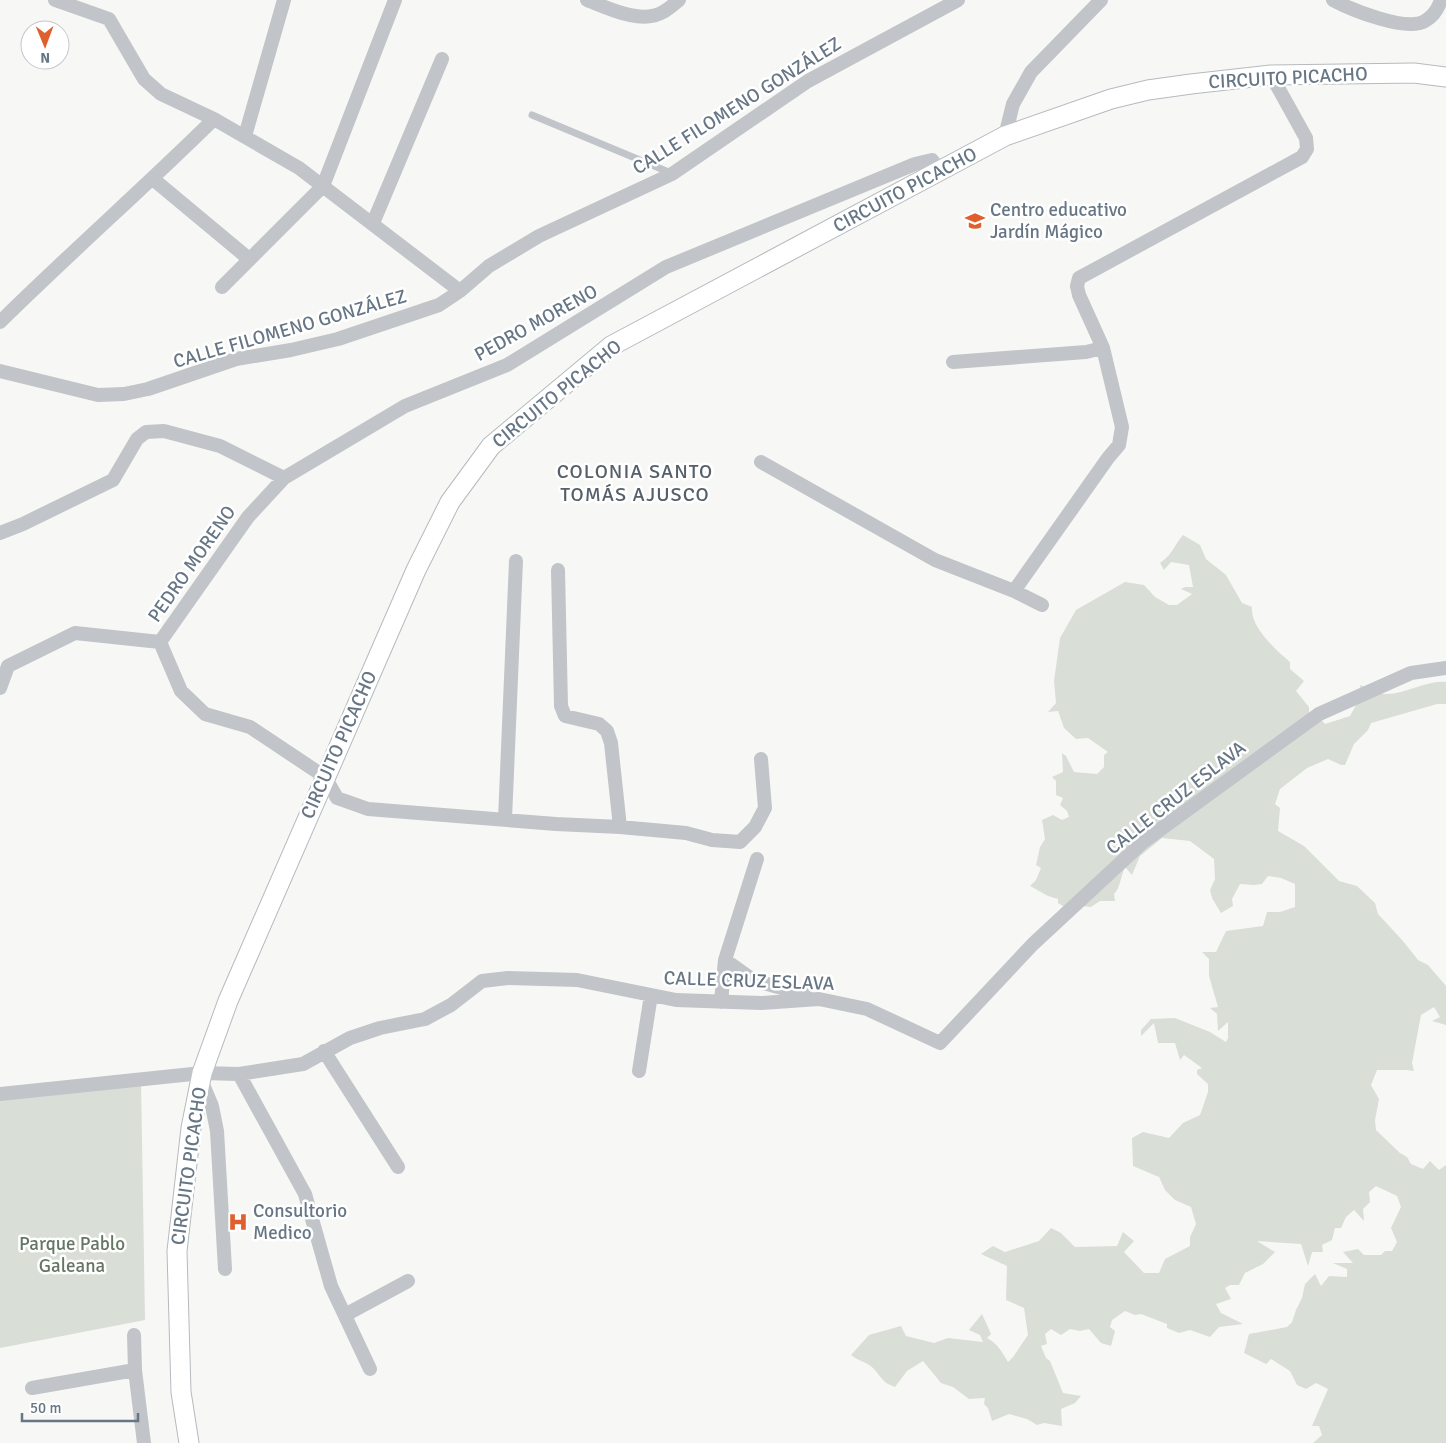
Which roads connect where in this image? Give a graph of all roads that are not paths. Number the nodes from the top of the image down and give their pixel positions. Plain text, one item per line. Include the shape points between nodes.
1 (55, 0) edge
2 (284, 0) edge
3 (394, 0) edge
4 (587, 0) edge
5 (679, 0) edge
6 (958, 0) edge
7 (1100, 0) edge
8 (1333, 0) edge
9 (1441, 0) edge
10 (442, 58) dead end
11 (1271, 75) junction
12 (1446, 77) edge
13 (532, 115) dead end
14 (214, 119) junction
15 (245, 136) junction
16 (1005, 136) junction
17 (940, 172) junction
18 (672, 174) junction
19 (152, 179) junction
20 (323, 186) junction
21 (373, 223) junction
22 (249, 259) junction
23 (222, 287) dead end
24 (460, 291) junction
25 (0, 322) edge
26 (1103, 348) junction
27 (953, 362) dead end
28 (0, 371) edge
29 (761, 462) dead end
30 (284, 478) junction
31 (0, 533) edge
32 (516, 561) dead end
33 (558, 570) dead end
34 (1014, 591) junction
35 (1042, 605) dead end
36 (160, 642) junction
37 (1446, 668) edge
38 (0, 688) edge
39 (761, 759) dead end
40 (326, 777) junction
41 (505, 819) junction
42 (620, 827) junction
43 (757, 859) dead end
44 (725, 960) junction
45 (651, 995) junction
46 (819, 999) junction
47 (721, 1002) junction
48 (324, 1051) junction
49 (639, 1071) dead end
50 (239, 1074) junction
51 (202, 1077) junction
52 (0, 1094) edge
53 (398, 1166) dead end
54 (225, 1269) dead end
55 (408, 1281) dead end
56 (345, 1315) junction
57 (134, 1335) dead end
58 (370, 1368) dead end
59 (135, 1370) junction
60 (32, 1388) dead end
61 (144, 1443) edge
62 (189, 1443) edge

1 - 14 street via 109,20 144,79 161,94
2 - 15 street
3 - 20 street
4 - 5 street via 642,17 662,13
6 - 18 street, CALLE FILOMENO GONZÁLEZ via 808,81
7 - 16 street via 1031,72 1013,104
8 - 9 street via 1353,10 1401,24 1424,22 1438,10
10 - 21 street
11 - 12 main road, CIRCUITO PICACHO via 1414,73
11 - 16 main road, CIRCUITO PICACHO via 1139,92
11 - 26 street via 1306,138 1307,149 1302,157 1079,278 1079,295
13 - 18 lane
14 - 15 street
14 - 19 street
15 - 20 street via 300,168
16 - 17 main road, CIRCUITO PICACHO
17 - 30 street, PEDRO MORENO via 932,160 915,164 666,267 507,365 405,406
17 - 40 main road, CIRCUITO PICACHO via 612,346 491,446 450,502 420,561
18 - 24 street, CALLE FILOMENO GONZÁLEZ via 539,236 489,266
19 - 22 street
19 - 25 street
20 - 21 street
20 - 22 street
21 - 24 street
22 - 23 street
24 - 28 street, CALLE FILOMENO GONZÁLEZ via 438,305 338,339 236,358 148,389 124,394 98,395
26 - 27 street
26 - 34 street via 1122,427 1119,445
29 - 34 street via 936,560
30 - 31 street via 220,446 164,431 146,432 137,439 113,480
30 - 36 street, PEDRO MORENO via 248,517
32 - 41 street
33 - 42 street via 561,706 565,716 599,724 607,731
34 - 35 street
36 - 38 street via 76,633 8,666
36 - 40 street via 181,691 205,714 250,726
37 - 46 street, CALLE CRUZ ESLAVA via 1412,673 1319,714 1151,836 1033,944 940,1043 867,1009
39 - 42 street via 765,808 755,827 740,842
40 - 41 street via 337,798 368,809
40 - 51 main road, CIRCUITO PICACHO via 228,1001
41 - 42 street
43 - 44 street
44 - 46 street via 753,980
44 - 47 street
45 - 47 street, CALLE CRUZ ESLAVA
45 - 48 street, CALLE CRUZ ESLAVA via 577,980 508,978 482,981 451,1005 425,1019 373,1030
45 - 49 street
46 - 47 street, CALLE CRUZ ESLAVA
48 - 50 street, CALLE CRUZ ESLAVA via 303,1064
48 - 53 street
50 - 51 street, CALLE CRUZ ESLAVA
50 - 56 street via 305,1194 331,1286
51 - 52 street, CALLE CRUZ ESLAVA
51 - 54 street via 217,1131
51 - 62 main road, CIRCUITO PICACHO via 191,1128 177,1251 180,1392
55 - 56 street
56 - 58 street
57 - 59 street
59 - 60 street
59 - 61 street

